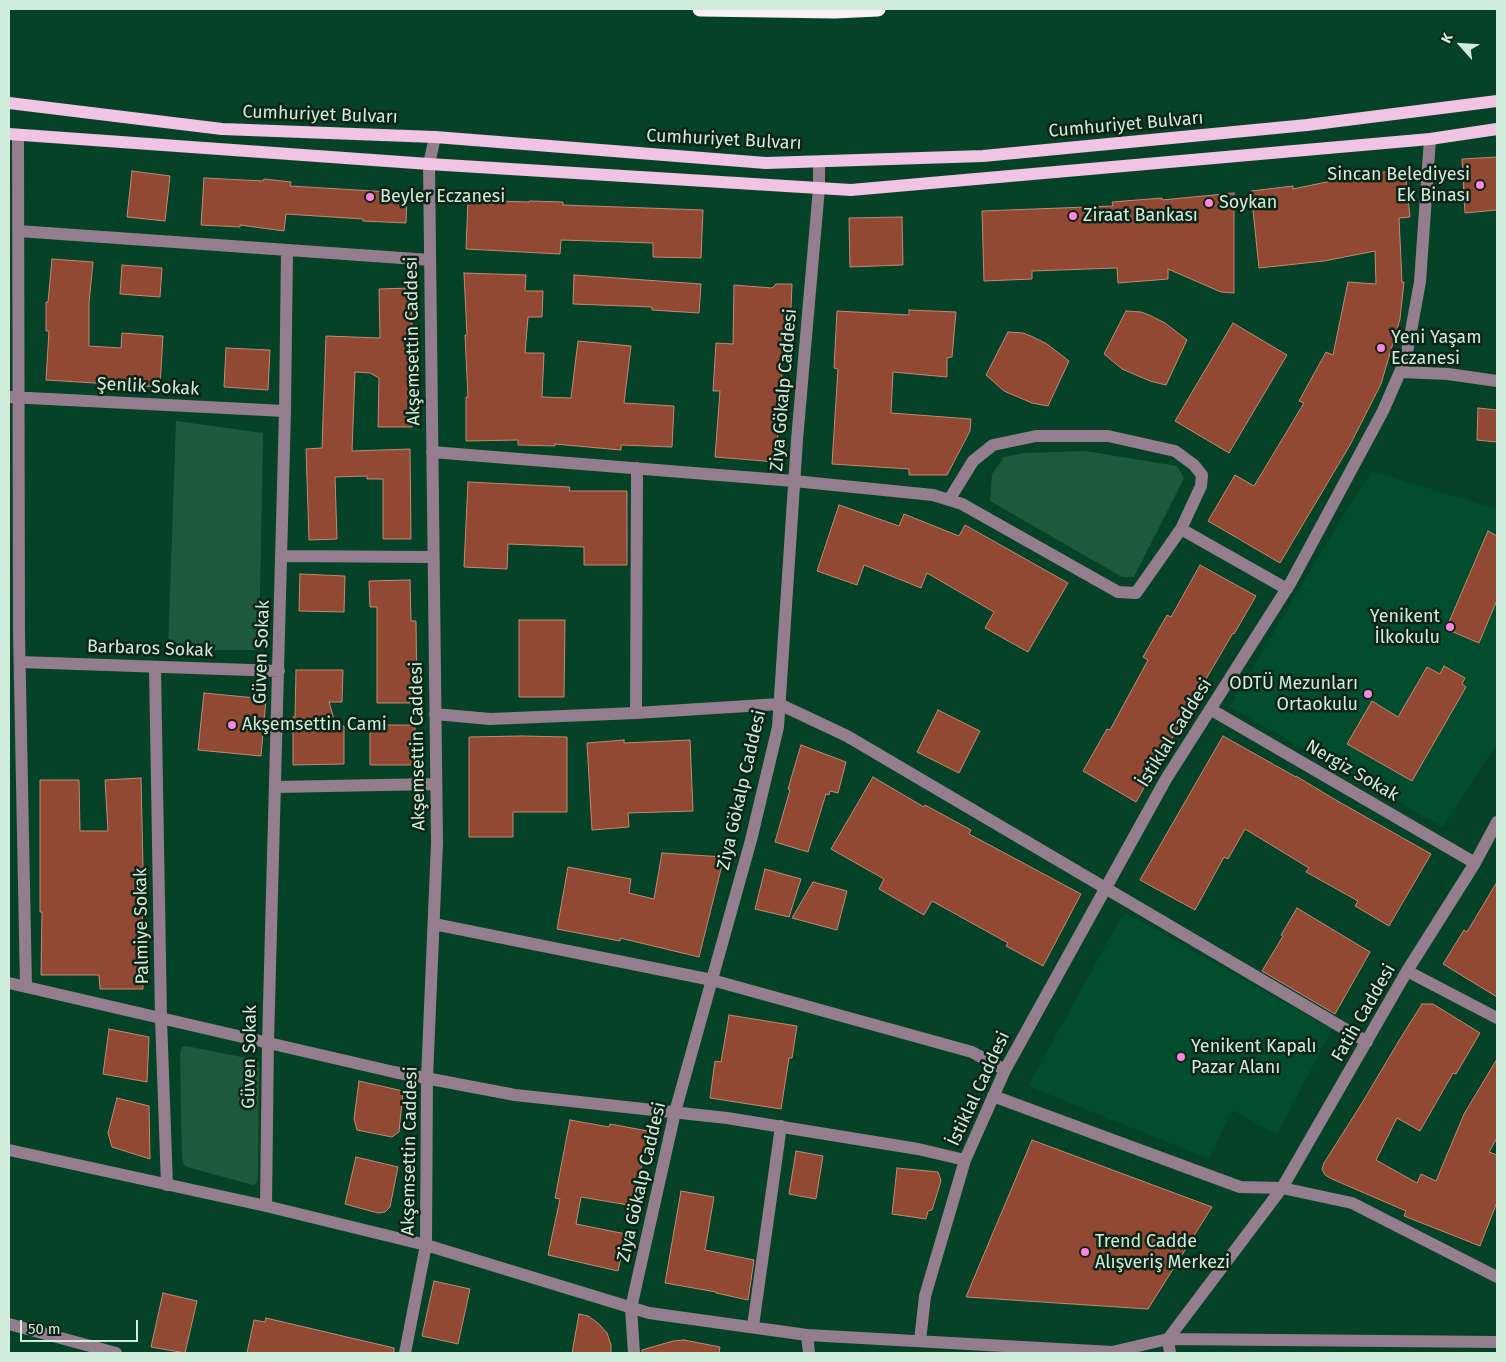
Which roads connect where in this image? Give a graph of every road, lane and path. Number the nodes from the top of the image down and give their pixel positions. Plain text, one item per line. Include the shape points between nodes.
1 (700, 9) edge
2 (878, 9) edge
3 (1497, 101) edge
4 (9, 103) edge
5 (1497, 129) edge
6 (13, 135) edge
7 (434, 137) junction
8 (1430, 138) junction
9 (819, 162) junction
10 (429, 164) junction
11 (819, 188) junction
12 (18, 231) junction
13 (287, 250) junction
14 (430, 260) junction
15 (1400, 372) junction
16 (1497, 381) edge
17 (14, 398) edge
18 (285, 411) junction
19 (432, 452) junction
20 (637, 468) junction
21 (794, 481) junction
22 (949, 500) junction
23 (1181, 529) junction
24 (282, 556) junction
25 (433, 557) junction
26 (1287, 589) junction
27 (14, 632) edge
28 (20, 662) junction
29 (155, 667) junction
30 (279, 672) junction
31 (779, 704) junction
32 (1210, 709) junction
33 (636, 713) junction
34 (435, 714) junction
35 (436, 784) junction
36 (275, 787) junction
37 (1497, 822) edge
38 (1475, 863) junction
39 (1106, 889) junction
40 (434, 924) junction
41 (1407, 971) junction
42 (712, 980) junction
43 (9, 983) edge
44 (26, 987) junction
45 (161, 1018) junction
46 (1497, 1018) edge
47 (268, 1042) junction
48 (1368, 1042) junction
49 (1005, 1070) junction
50 (428, 1078) junction
51 (994, 1096) junction
52 (675, 1112) junction
53 (781, 1126) junction
54 (9, 1150) edge
55 (965, 1160) junction
56 (167, 1185) junction
57 (1282, 1188) junction
58 (266, 1206) junction
59 (426, 1245) junction
60 (1497, 1277) edge
61 (631, 1308) junction
62 (9, 1324) edge
63 (753, 1326) junction
64 (807, 1335) junction
65 (1168, 1339) junction
66 (920, 1341) junction
67 (1497, 1342) edge
68 (116, 1353) edge
69 (405, 1353) edge
70 (634, 1353) edge
71 (809, 1353) edge
72 (1170, 1353) edge

1 - 2 highway
3 - 9 main road, Cumhuriyet Bulvarı via 1307,125 983,156
4 - 7 main road, Cumhuriyet Bulvarı via 222,129
5 - 8 main road
6 - 10 main road
6 - 12 street
7 - 9 main road, Cumhuriyet Bulvarı via 766,163
7 - 10 street, Akşemsettin Caddesi
8 - 11 main road via 851,190
8 - 15 street, İstiklal Caddesi via 1420,282 1406,358
9 - 11 street, Ziya Gökalp Caddesi
10 - 11 main road
10 - 14 street, Akşemsettin Caddesi
11 - 21 street, Ziya Gökalp Caddesi
12 - 13 street
12 - 17 street
13 - 14 street
13 - 18 street, Güven Sokak
14 - 19 street, Akşemsettin Caddesi
15 - 16 street
15 - 26 street, İstiklal Caddesi via 1383,411
17 - 18 street, Şenlik Sokak
17 - 27 street
18 - 24 street, Güven Sokak
19 - 20 street
19 - 25 street, Akşemsettin Caddesi
20 - 21 street
20 - 33 street
21 - 22 street via 933,495
21 - 31 street, Ziya Gökalp Caddesi
22 - 23 street via 962,504 1118,592 1136,593
22 - 23 street via 973,461 993,445 1036,436 1108,436 1175,451 1202,475 1201,486
23 - 26 street
24 - 25 street
24 - 30 street, Güven Sokak
25 - 34 street, Akşemsettin Caddesi
26 - 32 street, İstiklal Caddesi
27 - 28 street
28 - 29 street, Barbaros Sokak
28 - 44 street
29 - 30 street, Barbaros Sokak
29 - 45 street, Palmiye Sokak
30 - 36 street, Güven Sokak
31 - 33 street
31 - 39 street via 847,736
31 - 42 street, Ziya Gökalp Caddesi via 778,727 751,840
32 - 38 street, Nergiz Sokak
32 - 39 street, İstiklal Caddesi via 1166,779
33 - 34 street via 490,719
34 - 35 street, Akşemsettin Caddesi
35 - 36 street
35 - 40 street, Akşemsettin Caddesi
36 - 47 street, Güven Sokak
37 - 38 street, Fatih Caddesi
38 - 41 street, Fatih Caddesi
39 - 48 street
39 - 49 street, İstiklal Caddesi
40 - 42 street
40 - 50 street, Akşemsettin Caddesi
41 - 46 street
41 - 48 street, Fatih Caddesi
42 - 49 street via 972,1052
42 - 52 street, Ziya Gökalp Caddesi
43 - 44 street
44 - 45 street
45 - 47 street
45 - 56 street, Palmiye Sokak
47 - 50 street
47 - 58 street, Güven Sokak
48 - 57 street, Fatih Caddesi
49 - 51 street, İstiklal Caddesi
50 - 52 street via 515,1095
50 - 59 street, Akşemsettin Caddesi
51 - 55 street, İstiklal Caddesi
51 - 57 street via 1240,1187
52 - 53 street
52 - 61 street, Ziya Gökalp Caddesi
53 - 55 street
53 - 63 street
54 - 56 street
55 - 66 street, İstiklal Caddesi via 925,1296
56 - 58 street
57 - 60 street via 1352,1203
57 - 65 street, Fatih Caddesi
58 - 59 street
59 - 61 street
59 - 69 street, Akşemsettin Caddesi
61 - 63 street
61 - 70 street, Ziya Gökalp Caddesi
62 - 68 street
63 - 64 street
64 - 66 street
64 - 71 street
65 - 66 street via 1112,1352
65 - 67 street
65 - 72 street

